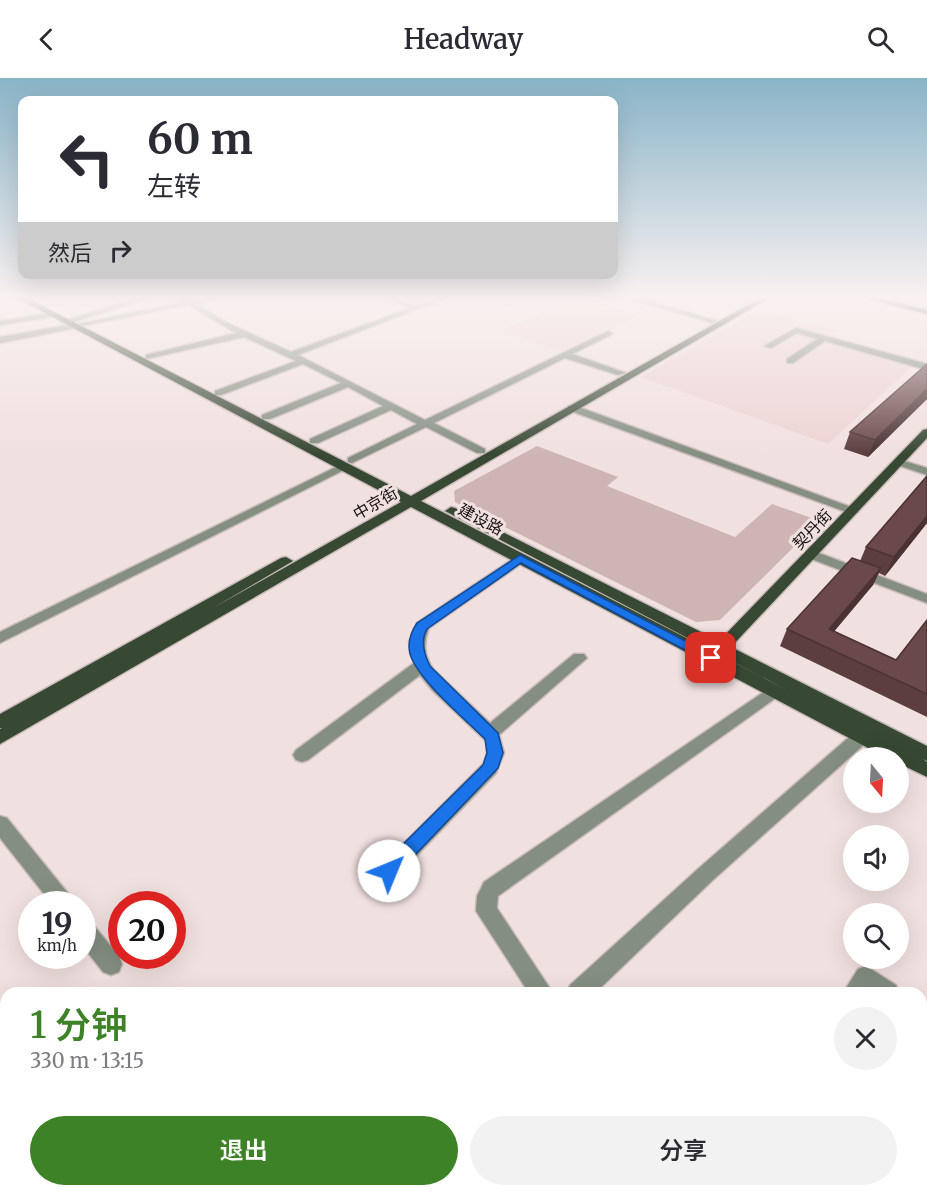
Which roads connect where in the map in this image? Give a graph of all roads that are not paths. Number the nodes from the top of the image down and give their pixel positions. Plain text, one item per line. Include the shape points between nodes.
1 (126, 350) edge
2 (134, 350) edge
3 (177, 350) edge
4 (280, 350) edge
5 (304, 350) edge
6 (574, 350) edge
7 (661, 350) edge
8 (674, 350) edge
9 (806, 350) edge
10 (867, 350) edge
11 (291, 355) junction
12 (565, 355) junction
13 (149, 357) junction
14 (304, 361) junction
15 (790, 361) dead end
16 (927, 367) edge
17 (621, 373) junction
18 (349, 383) junction
19 (218, 393) junction
20 (391, 406) junction
21 (572, 408) junction
22 (266, 417) junction
23 (427, 424) junction
24 (927, 432) edge
25 (314, 441) junction
26 (481, 451) junction
27 (898, 462) junction
28 (348, 463) junction
29 (927, 472) edge
30 (411, 496) junction
31 (853, 510) junction
32 (811, 554) junction
33 (520, 558) junction
34 (927, 599) edge
35 (0, 638) edge
36 (721, 648) junction
37 (579, 658) dead end
38 (422, 665) junction
39 (774, 691) junction
40 (0, 722) edge
41 (489, 734) junction
42 (862, 736) junction
43 (0, 737) edge
44 (927, 754) edge
45 (302, 755) dead end
46 (927, 770) edge
47 (0, 824) edge
48 (389, 871) dead end
49 (54, 891) edge
50 (96, 945) edge
51 (108, 960) edge
52 (538, 987) edge
53 (585, 987) edge

1 - 28 main road, 建设路
2 - 13 main road, 建设路
3 - 13 street
4 - 11 street
5 - 11 street
6 - 12 street
7 - 17 main road, 中京街
8 - 21 main road, 中京街
9 - 15 street
10 - 16 street
11 - 14 street
12 - 17 street
12 - 23 street
13 - 19 main road, 建设路
14 - 18 street
14 - 19 street
17 - 26 main road, 中京街
18 - 20 street
18 - 22 street
19 - 22 main road, 建设路
20 - 23 street
20 - 25 street
21 - 30 main road, 中京街
21 - 31 street
22 - 25 main road, 建设路
23 - 26 street
23 - 28 street
24 - 27 main road, 契丹街
25 - 28 main road, 建设路
26 - 30 main road, 中京街
27 - 29 street
27 - 31 main road, 契丹街
28 - 30 main road, 建设路
28 - 35 street
30 - 33 main road, 建设路
30 - 36 main road, 建设路
30 - 40 main road, 中京街
30 - 43 main road, 中京街
31 - 32 main road, 契丹街
32 - 34 street
32 - 36 main road, 契丹街
33 - 38 street via 422,626 417,634 416,652
33 - 39 main road, 建设路
36 - 44 main road, 建设路
37 - 41 street
38 - 41 street
38 - 45 street
39 - 42 main road, 建设路
39 - 52 street via 491,889 487,911
41 - 48 street via 495,745 490,768
42 - 46 main road, 建设路
42 - 53 street
47 - 49 street
50 - 51 street

